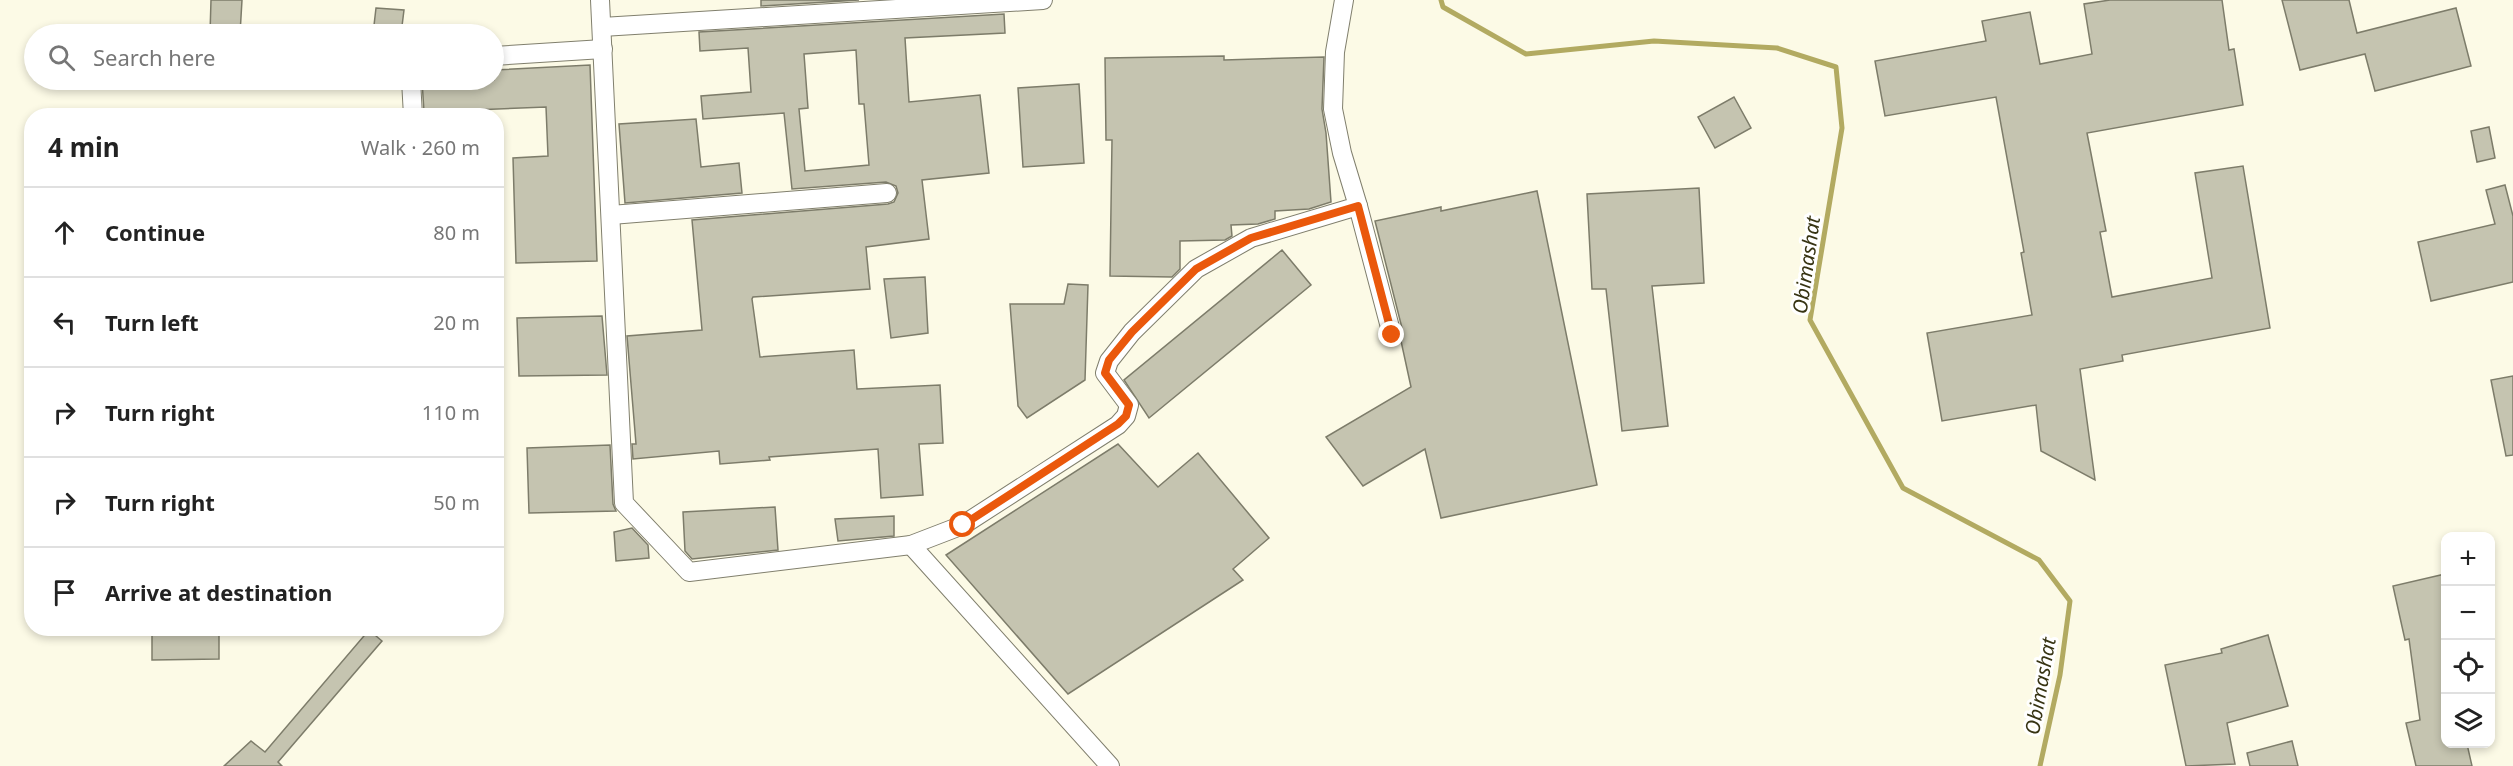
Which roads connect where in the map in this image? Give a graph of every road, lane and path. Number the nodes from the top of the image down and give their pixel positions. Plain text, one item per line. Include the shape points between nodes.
1 (600, 0) edge
2 (1043, 0) edge
3 (1344, 0) edge
4 (602, 27) junction
5 (603, 50) junction
6 (504, 55) edge
7 (412, 90) edge
8 (413, 108) edge
9 (887, 193) dead end
10 (1358, 206) junction
11 (611, 215) junction
12 (1392, 335) dead end
13 (911, 545) junction
14 (1110, 766) edge

1 - 4 street
2 - 4 street
3 - 10 street via 1335,52 1333,109
4 - 5 street
5 - 6 street
5 - 11 street
7 - 8 street
9 - 11 street
10 - 12 street
10 - 13 street via 1251,238 1196,269 1109,360 1105,373 1129,405 1118,424 963,525
11 - 13 street via 624,503 689,572
13 - 14 street

